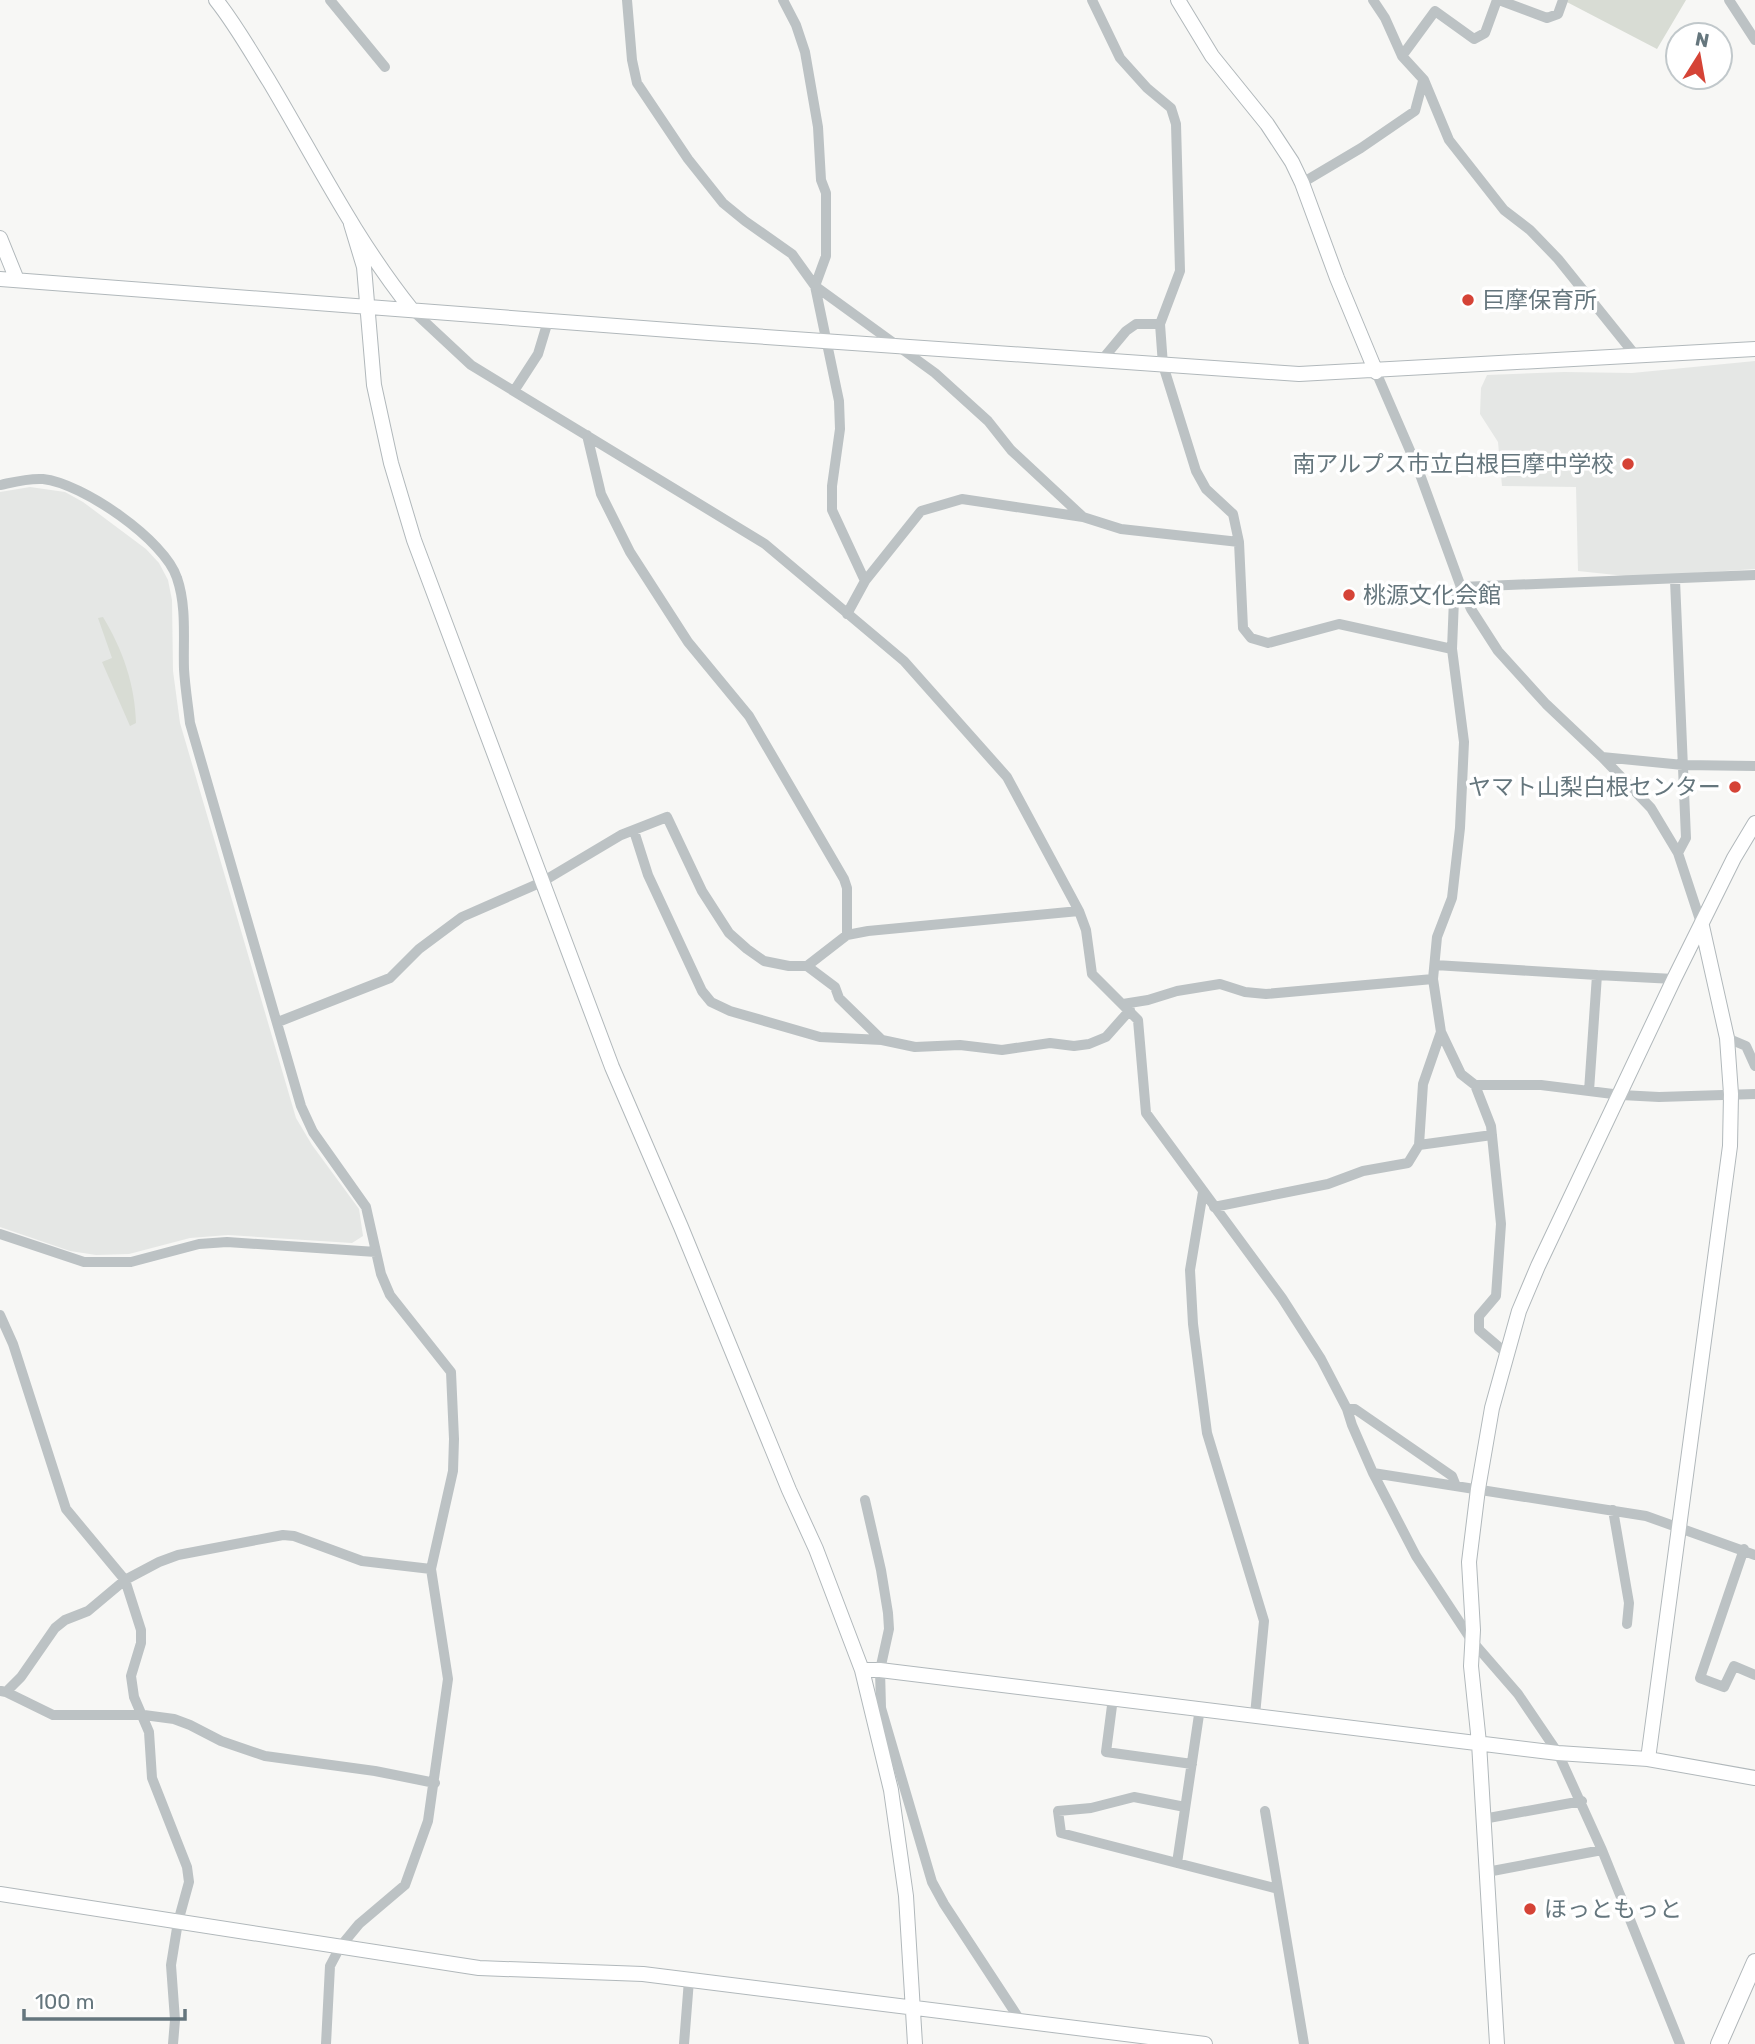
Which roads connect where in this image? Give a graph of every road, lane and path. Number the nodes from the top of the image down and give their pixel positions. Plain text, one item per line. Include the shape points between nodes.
1 (216, 0) edge
2 (330, 0) edge
3 (627, 0) edge
4 (783, 0) edge
5 (1092, 0) edge
6 (1178, 0) edge
7 (1373, 0) edge
8 (1498, 0) edge
9 (1563, 0) edge
10 (1729, 0) edge
11 (1755, 40) edge
12 (1402, 56) junction
13 (385, 67) dead end
14 (1424, 80) junction
15 (1303, 183) junction
16 (351, 224) junction
17 (0, 238) edge
18 (0, 279) edge
19 (17, 280) junction
20 (815, 286) junction
21 (366, 306) junction
22 (412, 310) junction
23 (548, 321) junction
24 (1160, 324) junction
25 (827, 342) junction
26 (901, 346) junction
27 (1755, 349) edge
28 (1636, 356) junction
29 (1101, 361) junction
30 (1163, 365) junction
31 (1376, 372) junction
32 (514, 391) junction
33 (587, 435) junction
34 (0, 485) edge
35 (1083, 517) junction
36 (1239, 542) junction
37 (1755, 575) edge
38 (1675, 580) junction
39 (865, 582) junction
40 (1461, 587) junction
41 (847, 614) junction
42 (1452, 649) junction
43 (1602, 757) junction
44 (1683, 765) junction
45 (1755, 766) edge
46 (1755, 823) edge
47 (634, 831) junction
48 (1678, 853) junction
49 (542, 882) junction
50 (1079, 911) junction
51 (1702, 926) junction
52 (847, 935) junction
53 (807, 965) junction
54 (1435, 965) junction
55 (1597, 975) junction
56 (1433, 979) junction
57 (1675, 979) junction
58 (1126, 1007) junction
59 (278, 1021) junction
60 (1441, 1032) junction
61 (1727, 1038) junction
62 (882, 1041) junction
63 (1755, 1066) edge
64 (1475, 1085) junction
65 (1589, 1090) junction
66 (1731, 1094) junction
67 (1755, 1094) edge
68 (1621, 1095) junction
69 (1492, 1135) junction
70 (1419, 1145) junction
71 (1203, 1192) junction
72 (1214, 1207) junction
73 (0, 1234) edge
74 (376, 1252) junction
75 (0, 1315) edge
76 (1507, 1353) junction
77 (1347, 1409) junction
78 (1373, 1474) junction
79 (1456, 1486) junction
80 (1478, 1489) junction
81 (865, 1500) dead end
82 (1613, 1510) junction
83 (1679, 1527) junction
84 (1752, 1551) edge
85 (431, 1569) junction
86 (125, 1580) junction
87 (1627, 1624) dead end
88 (1472, 1641) junction
89 (862, 1670) junction
90 (880, 1670) junction
91 (1755, 1675) edge
92 (3, 1691) edge
93 (1113, 1698) junction
94 (1200, 1708) junction
95 (1255, 1715) junction
96 (144, 1716) junction
97 (1479, 1743) junction
98 (1558, 1753) junction
99 (1648, 1759) junction
100 (1192, 1764) junction
101 (1755, 1778) edge
102 (435, 1783) junction
103 (1582, 1801) junction
104 (1185, 1807) junction
105 (1265, 1811) dead end
106 (1483, 1819) junction
107 (1602, 1850) junction
108 (1177, 1863) junction
109 (1487, 1872) junction
110 (1278, 1889) junction
111 (0, 1894) edge
112 (178, 1922) junction
113 (340, 1947) junction
114 (1755, 1962) edge
115 (689, 1980) junction
116 (913, 2006) junction
117 (1020, 2020) junction
118 (173, 2044) edge
119 (326, 2044) edge
120 (684, 2044) edge
121 (915, 2044) edge
122 (1205, 2044) edge
123 (1304, 2044) edge
124 (1497, 2044) edge
125 (1680, 2044) edge
126 (1719, 2044) edge

1 - 16 street
2 - 13 street
3 - 20 street via 637,83 723,202 792,254
4 - 20 street via 805,52 826,193 826,256
5 - 24 street via 1120,58 1171,107 1176,124 1180,271
6 - 15 street via 1212,56 1280,142
7 - 12 street
8 - 9 street via 1547,18 1558,14
8 - 12 street via 1485,33 1474,39 1435,11
10 - 11 street
12 - 14 street
14 - 15 street via 1415,111
14 - 28 street via 1449,140 1479,181 1558,259
15 - 31 street
16 - 21 street via 364,267
16 - 22 street
17 - 19 street
18 - 19 street
19 - 21 street
20 - 25 street
20 - 26 street
21 - 22 street
21 - 49 street via 374,385 414,540
22 - 23 street
22 - 32 street via 471,365
23 - 25 street
23 - 32 street via 538,354
24 - 29 street via 1136,324
24 - 30 street
25 - 26 street
25 - 39 street via 840,429 832,510
26 - 29 street
26 - 35 street via 988,421 1011,450
27 - 28 street
28 - 31 street
29 - 30 street
30 - 31 street via 1298,374
30 - 36 street via 1196,471 1206,489 1233,514
31 - 40 street
32 - 33 street
33 - 41 street via 765,544
33 - 52 street via 601,494 631,552 688,642 749,716 844,879
34 - 59 street via 42,479 87,495 150,539 177,576 190,723
35 - 36 street via 1121,529
35 - 39 street via 962,499 921,510
36 - 42 street via 1243,628 1251,638 1268,643 1339,624
37 - 38 street
38 - 40 street
38 - 44 street
39 - 41 street
40 - 42 street via 1454,599
40 - 43 street via 1498,651
41 - 50 street via 904,661 1007,776
42 - 54 street via 1464,742 1460,828 1452,898 1437,937
43 - 44 street
43 - 48 street via 1651,808
44 - 45 street
44 - 48 street via 1686,838
46 - 51 street
47 - 49 street
47 - 53 street via 667,817 702,891 729,933 764,961
47 - 62 street via 654,887 711,1002 820,1037
48 - 51 street
49 - 59 street via 462,917 390,978
49 - 89 street via 612,1067 816,1549
50 - 52 street
50 - 58 street via 1092,974
51 - 57 street
51 - 61 street
52 - 53 street
53 - 62 street via 835,987 839,998
54 - 55 street
54 - 56 street
55 - 57 street
55 - 65 street
56 - 58 street via 1266,994 1220,984 1177,990
56 - 60 street
57 - 68 street
58 - 62 street via 1106,1037 1089,1044 1051,1043 1002,1050 960,1045 915,1047
58 - 71 street via 1138,1020 1146,1113
59 - 74 street via 301,1106 313,1132 366,1207
60 - 64 street via 1461,1074
60 - 70 street via 1423,1084
61 - 63 street via 1746,1046
61 - 66 street
64 - 65 street
64 - 69 street
65 - 68 street
66 - 67 street
66 - 68 street
66 - 83 street via 1730,1146
68 - 76 street via 1538,1266
69 - 70 street
69 - 76 street via 1501,1236 1496,1296 1479,1316 1479,1330
70 - 72 street via 1408,1163
71 - 72 street
71 - 95 street via 1190,1270 1193,1324 1207,1433 1264,1621
72 - 77 street via 1282,1298
73 - 74 street via 84,1262 131,1262 199,1244 228,1242
74 - 85 street via 390,1295 451,1372 453,1471
75 - 86 street via 66,1509
76 - 80 street
77 - 78 street
77 - 79 street via 1355,1409 1452,1476
78 - 79 street
78 - 88 street via 1416,1556
79 - 80 street
80 - 82 street
80 - 88 street via 1469,1562
81 - 90 street via 888,1613
82 - 83 street
82 - 87 street via 1629,1603
83 - 84 street
83 - 99 street
84 - 91 street via 1700,1678 1724,1687 1734,1666
85 - 86 street via 362,1561 283,1535 178,1555
85 - 102 street via 448,1679
86 - 92 street via 88,1611 55,1628 21,1677
86 - 96 street via 141,1630 131,1676 134,1698
88 - 97 street
88 - 98 street via 1532,1712
89 - 90 street
89 - 116 street via 891,1790 906,1896
90 - 93 street
90 - 117 street via 881,1708 889,1741 932,1882
92 - 96 street via 53,1715
93 - 94 street
93 - 100 street via 1106,1752
94 - 95 street
94 - 100 street
95 - 97 street
96 - 102 street via 174,1719 265,1756
96 - 112 street via 152,1778 187,1867 189,1882
97 - 98 street
97 - 106 street
98 - 99 street
98 - 103 street
99 - 101 street
100 - 104 street
102 - 113 street via 428,1821 405,1885 359,1924
103 - 106 street
103 - 107 street
104 - 108 street
104 - 108 street via 1134,1797 1058,1811 1061,1833
105 - 110 street
106 - 109 street
107 - 109 street
107 - 125 street
108 - 110 street
109 - 124 street
110 - 123 street
111 - 112 street
112 - 113 street
112 - 118 street via 171,1965
113 - 115 street via 479,1968
113 - 119 street via 330,1966
114 - 126 main road
115 - 116 street
115 - 120 street
116 - 117 street
116 - 121 street
117 - 122 street

